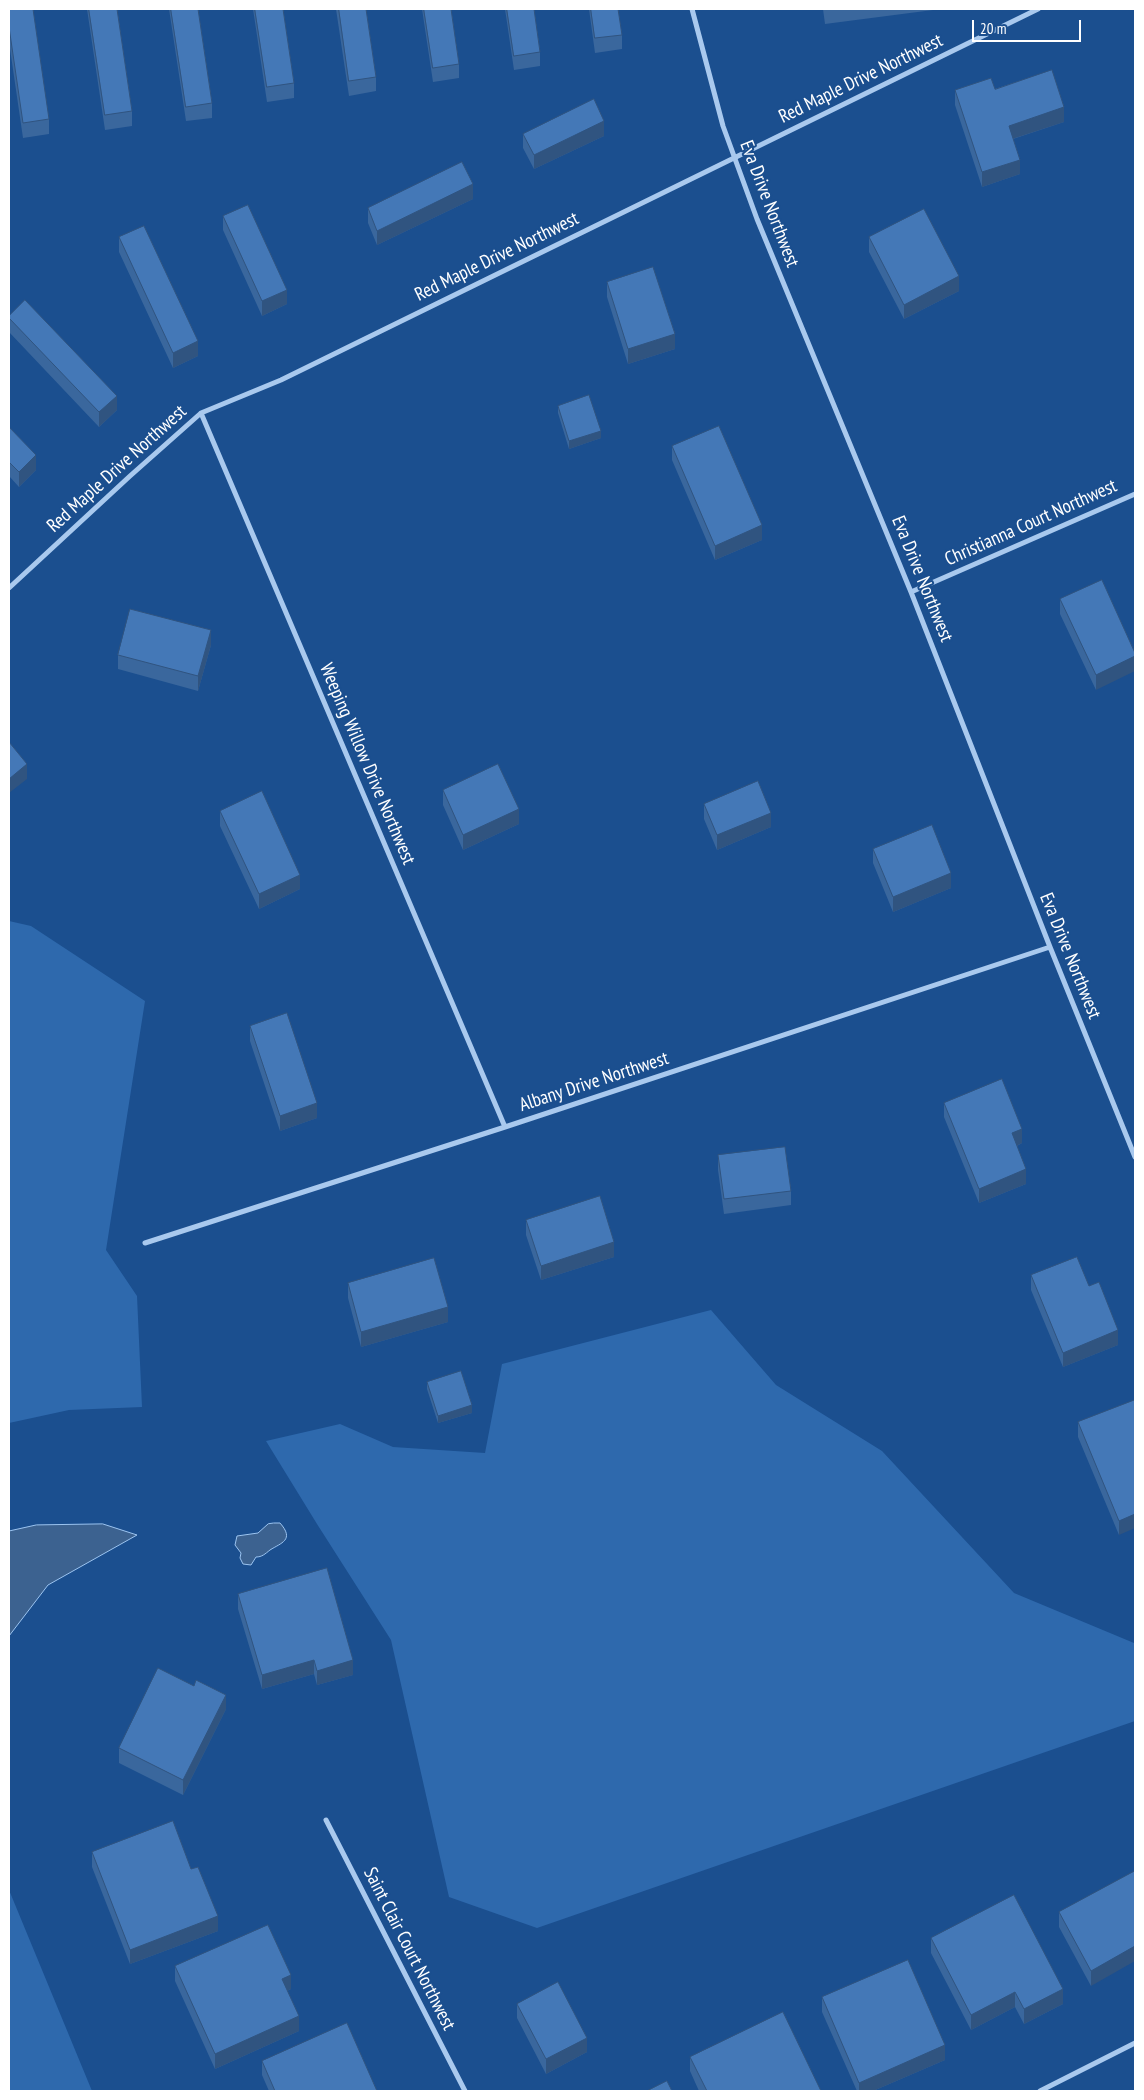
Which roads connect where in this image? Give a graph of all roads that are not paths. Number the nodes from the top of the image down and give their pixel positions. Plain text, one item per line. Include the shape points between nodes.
1 (692, 9) edge
2 (1038, 9) edge
3 (735, 158) junction
4 (201, 413) junction
5 (1135, 494) edge
6 (9, 588) edge
7 (911, 592) junction
8 (1050, 947) junction
9 (505, 1127) junction
10 (1135, 1157) edge
11 (145, 1243) dead end
12 (326, 1820) dead end
13 (1135, 2043) edge
14 (465, 2091) edge
15 (1040, 2091) edge

1 - 3 street, Eva Drive Northwest via 715,98
2 - 3 street, Red Maple Drive Northwest
3 - 4 street, Red Maple Drive Northwest via 280,380
3 - 7 street, Eva Drive Northwest via 757,219
4 - 6 street, Red Maple Drive Northwest
4 - 9 street, Weeping Willow Drive Northwest
5 - 7 street, Christianna Court Northwest
7 - 8 street, Eva Drive Northwest
8 - 9 street, Albany Drive Northwest
8 - 10 street, Eva Drive Northwest
9 - 11 street, Albany Drive Northwest
12 - 14 street, Saint Clair Court Northwest
13 - 15 street

